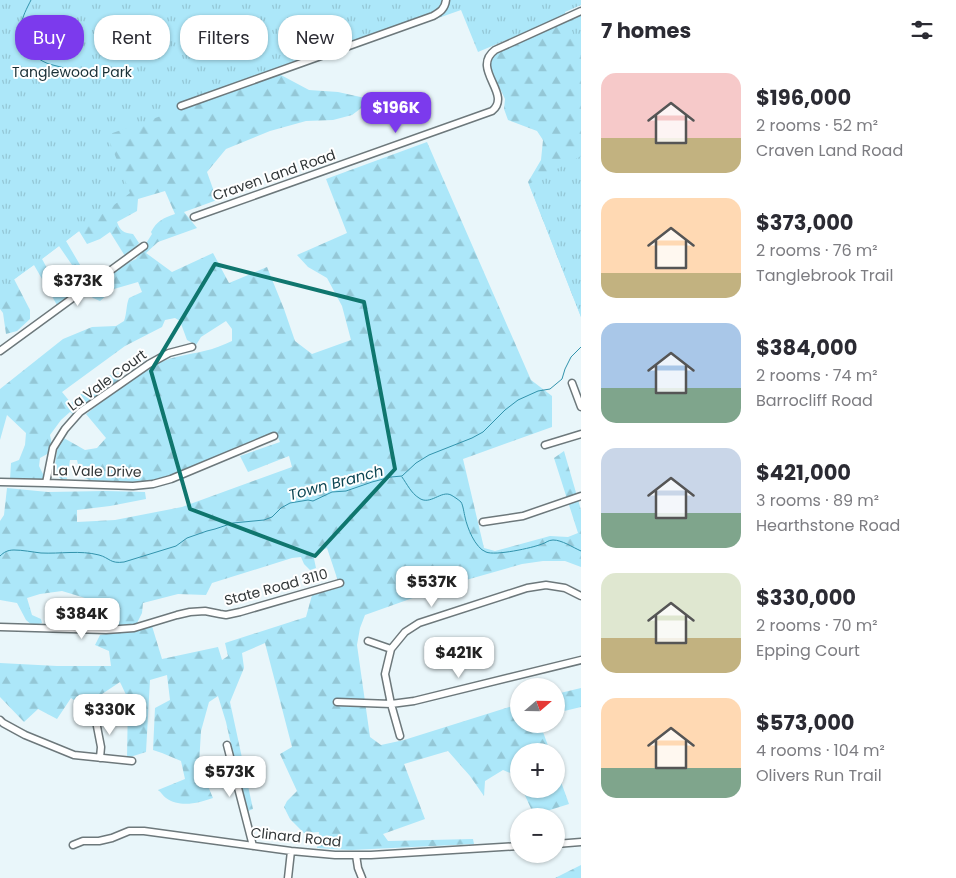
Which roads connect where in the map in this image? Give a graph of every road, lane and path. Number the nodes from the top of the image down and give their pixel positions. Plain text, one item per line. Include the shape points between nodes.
1 (446, 0) edge
2 (581, 11) edge
3 (181, 106) dead end
4 (194, 216) dead end
5 (144, 246) dead end
6 (192, 347) dead end
7 (0, 351) edge
8 (572, 384) dead end
9 (581, 407) edge
10 (581, 434) edge
11 (274, 436) dead end
12 (546, 445) dead end
13 (0, 482) edge
14 (46, 483) junction
15 (581, 496) edge
16 (483, 522) dead end
17 (340, 583) dead end
18 (581, 596) edge
19 (0, 627) edge
20 (368, 641) dead end
21 (391, 650) junction
22 (581, 660) edge
23 (337, 702) dead end
24 (391, 704) junction
25 (96, 716) dead end
26 (0, 720) edge
27 (400, 736) dead end
28 (228, 745) dead end
29 (100, 758) junction
30 (132, 761) dead end
31 (581, 842) edge
32 (565, 843) edge
33 (73, 845) dead end
34 (253, 846) junction
35 (510, 847) edge
36 (291, 851) junction
37 (356, 856) junction
38 (288, 878) edge
39 (362, 878) edge

1 - 3 street via 438,14 426,19
2 - 4 street, Craven Land Road via 491,52 486,66 498,98 492,111
5 - 7 street
6 - 14 street, La Vale Court via 169,353 148,364 80,412 54,448
8 - 9 street
10 - 12 street
11 - 14 street, La Vale Drive via 153,484
13 - 14 street, La Vale Drive
15 - 16 street via 523,516
17 - 19 street, State Road 3110 via 240,612 226,615 190,612 134,628
18 - 21 street via 565,588 546,585 527,588 419,623 405,632
20 - 21 street
21 - 24 street via 385,674
22 - 24 street
23 - 24 street
24 - 27 street
25 - 29 street
26 - 29 street via 25,735 74,755
28 - 34 street
29 - 30 street
31 - 32 street
33 - 34 street, Clinard Road via 112,838 128,831 144,831
34 - 36 street, Clinard Road
35 - 37 street, Clinard Road
36 - 37 street, Clinard Road
36 - 38 street
37 - 39 street

